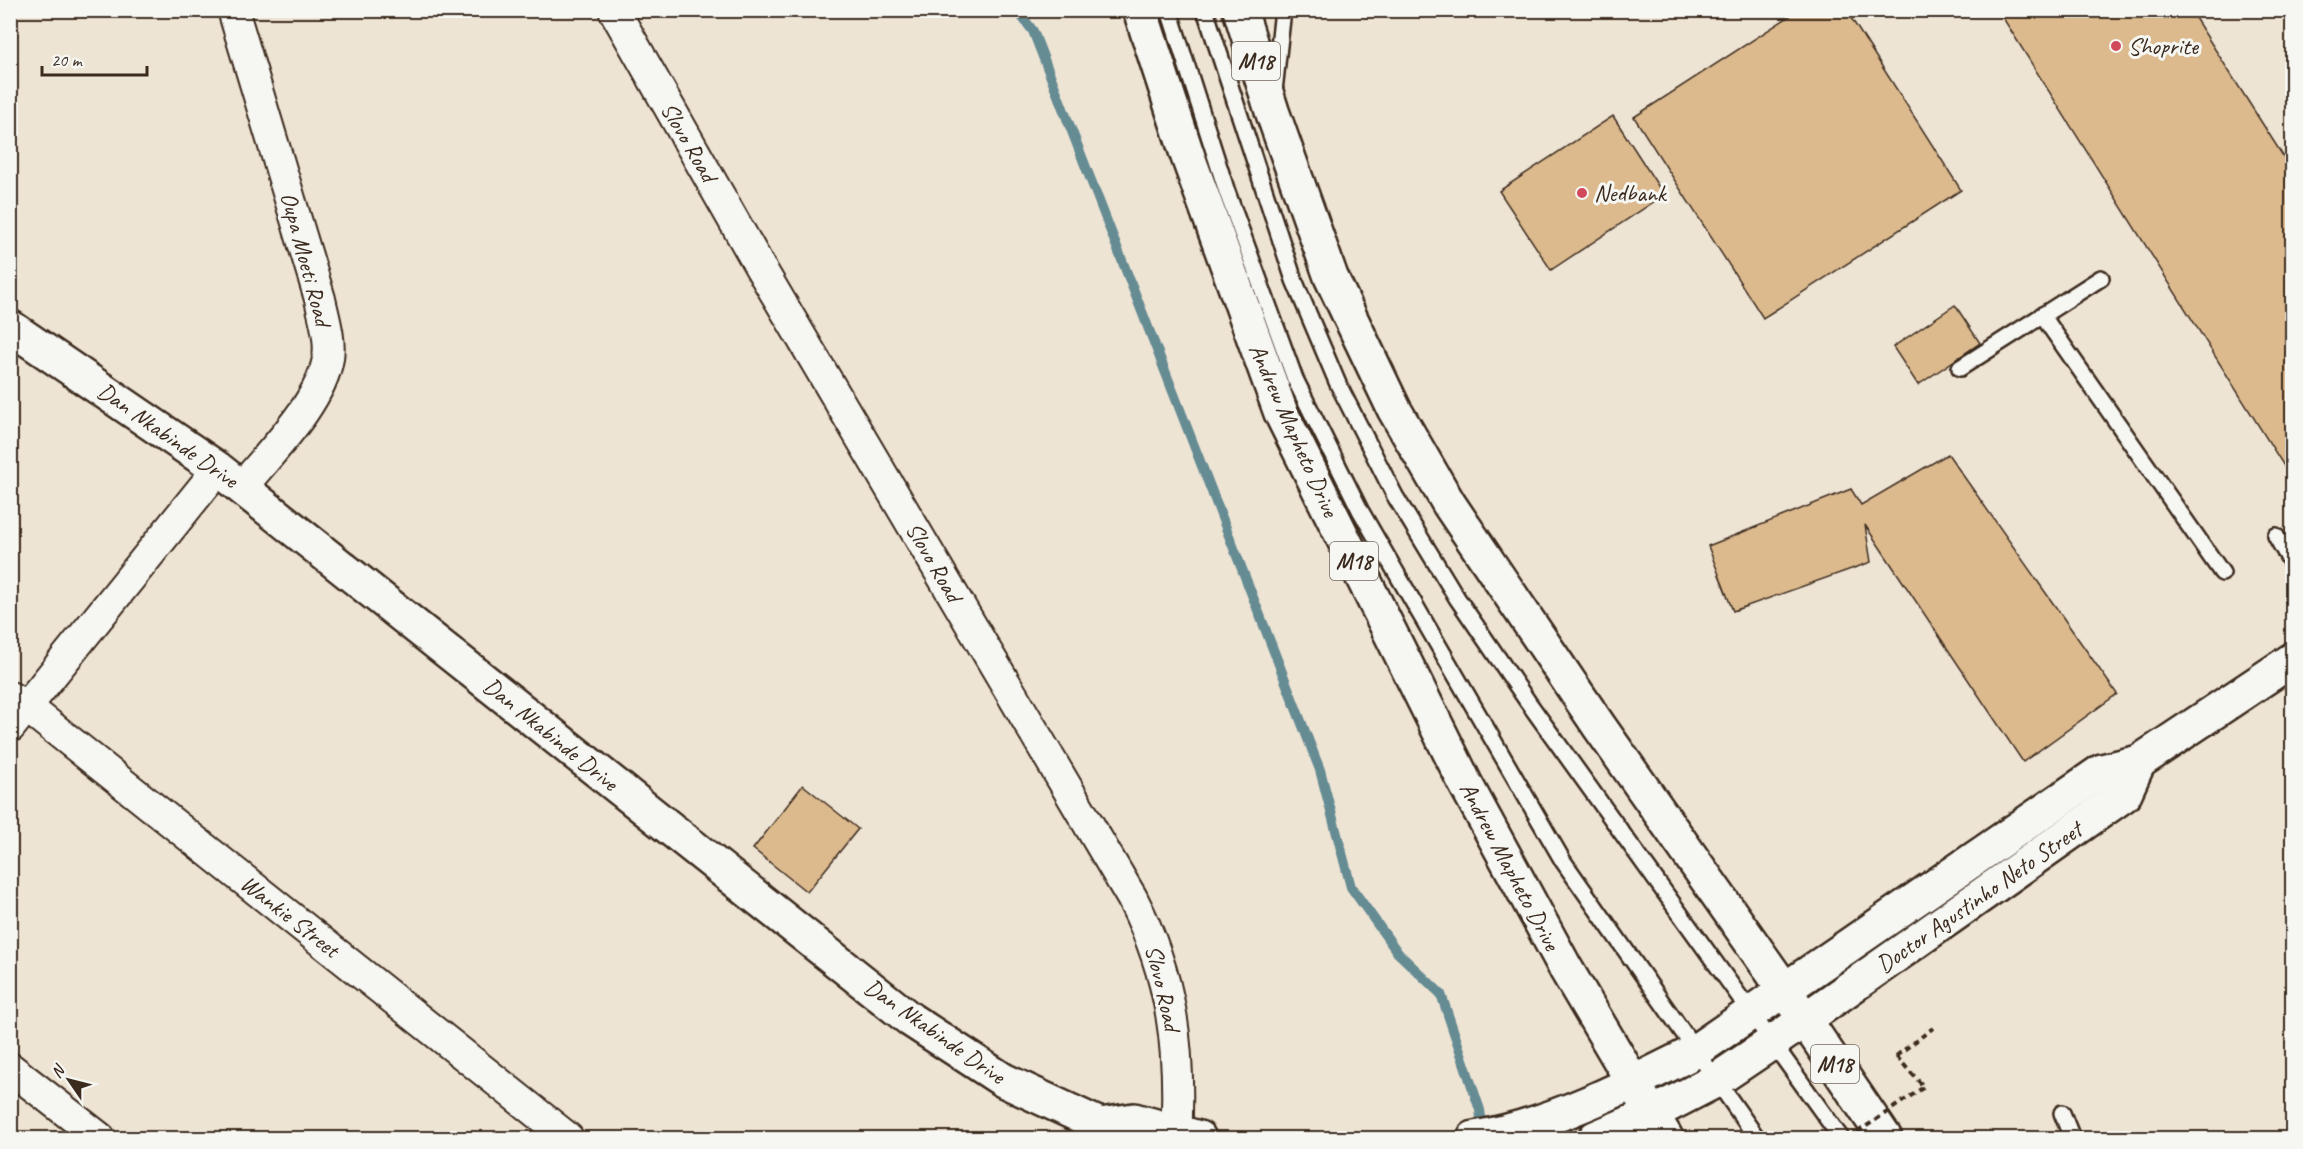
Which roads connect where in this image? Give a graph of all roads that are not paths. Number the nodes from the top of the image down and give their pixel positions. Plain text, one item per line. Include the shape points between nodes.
1 (233, 10) edge
2 (614, 10) edge
3 (1140, 10) edge
4 (1169, 10) edge
5 (1205, 10) edge
6 (1240, 10) edge
7 (1283, 10) edge
8 (1272, 111) junction
9 (2100, 278) dead end
10 (2042, 315) junction
11 (10, 327) edge
12 (1960, 368) dead end
13 (230, 478) junction
14 (2276, 536) dead end
15 (2292, 564) edge
16 (2222, 573) dead end
17 (2292, 660) edge
18 (16, 710) edge
19 (2139, 762) junction
20 (1784, 989) junction
21 (1751, 1012) junction
22 (1804, 1019) junction
23 (1773, 1042) junction
24 (1694, 1052) junction
25 (10, 1068) edge
26 (1715, 1081) junction
27 (1632, 1083) junction
28 (2062, 1113) dead end
29 (1659, 1126) edge
30 (1107, 1132) edge
31 (1184, 1137) edge
32 (100, 1138) edge
33 (568, 1138) edge
34 (1474, 1138) edge
35 (1594, 1138) edge
36 (1757, 1138) edge
37 (1841, 1138) edge
38 (1885, 1138) edge
39 (2072, 1138) edge

1 - 13 street, Oupa Moeti Road via 320,299 328,357 321,383 308,406
2 - 31 street, Slovo Road via 1150,933 1170,1004
3 - 27 street, Andrew Mapheto Drive / M18 via 1191,165 1281,412 1466,783
4 - 24 lane via 1227,192 1295,379 1360,510 1563,861
5 - 21 lane via 1294,280 1338,384 1395,496 1457,598 1528,702
6 - 8 street, M18
7 - 8 lane
8 - 20 street, M18 via 1331,277 1394,409 1449,504
9 - 10 lane
10 - 12 lane
10 - 16 lane
11 - 13 street, Dan Nkabinde Drive
13 - 18 street, Oupa Moeti Road
13 - 30 street, Dan Nkabinde Drive via 911,1020 1003,1080
14 - 15 lane
17 - 19 street, Doctor Agustinho Neto Street
18 - 33 street, Wankie Street
19 - 20 street, Doctor Agustinho Neto Street via 2102,771
19 - 22 street, Doctor Agustinho Neto Street via 2124,795
20 - 21 street
20 - 22 street, M18
21 - 23 lane
21 - 24 street
22 - 23 street
22 - 38 street, M18
23 - 26 street
23 - 37 lane
24 - 26 lane
24 - 27 street
25 - 32 street
26 - 29 street
26 - 36 lane
27 - 29 street, M18
27 - 34 street via 1550,1117
28 - 39 lane
29 - 35 street
30 - 31 street, Dan Nkabinde Drive via 1134,1120

